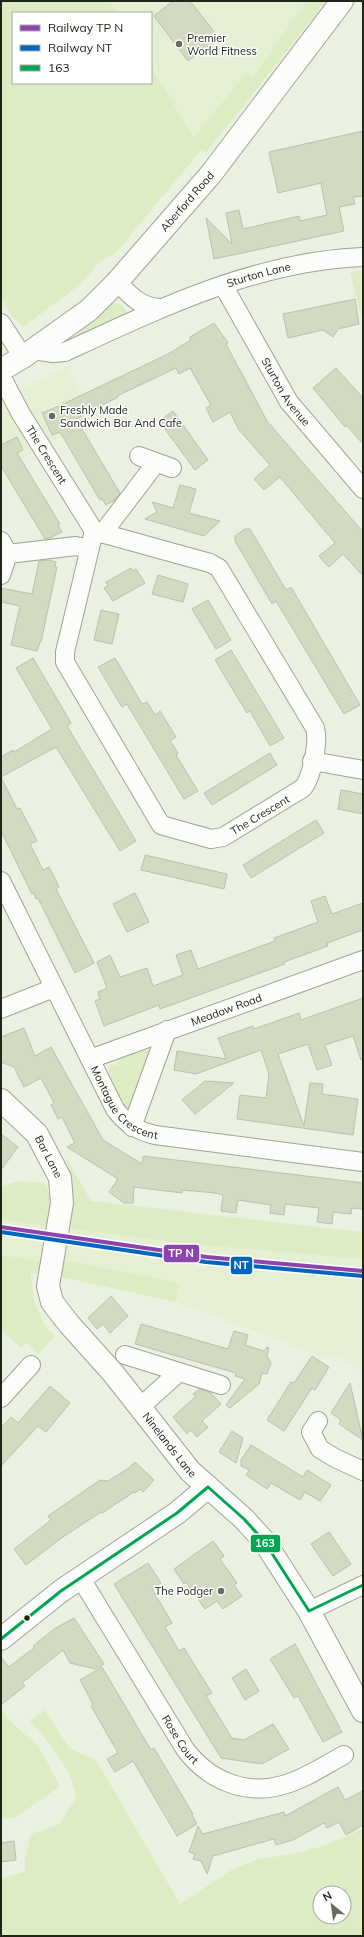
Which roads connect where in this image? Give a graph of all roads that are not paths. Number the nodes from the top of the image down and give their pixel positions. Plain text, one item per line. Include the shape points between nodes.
1 (342, 1) edge
2 (363, 257) edge
3 (117, 282) junction
4 (223, 285) junction
5 (159, 308) junction
6 (1, 323) edge
7 (28, 354) junction
8 (1, 370) edge
9 (1, 376) edge
10 (139, 456) dead end
11 (363, 489) edge
12 (98, 532) junction
13 (4, 548) edge
14 (89, 549) junction
15 (1, 575) edge
16 (312, 761) junction
17 (363, 770) edge
18 (1, 881) edge
19 (363, 960) edge
20 (54, 988) junction
21 (1, 1009) edge
22 (167, 1030) junction
23 (90, 1059) junction
24 (1, 1100) edge
25 (132, 1127) junction
26 (363, 1162) edge
27 (125, 1355) dead end
28 (31, 1365) dead end
29 (179, 1372) junction
30 (113, 1373) joint
31 (221, 1384) dead end
32 (1, 1398) edge
33 (139, 1408) junction
34 (318, 1421) dead end
35 (363, 1471) edge
36 (208, 1487) junction
37 (80, 1577) junction
38 (363, 1585) edge
39 (309, 1611) junction
40 (1, 1639) edge
41 (363, 1711) edge
42 (344, 1755) dead end

1 - 3 street, Aberford Road via 211,174
2 - 4 street, Sturton Lane via 330,259 300,265
3 - 5 street via 146,307
3 - 7 street, Aberford Road via 89,310
4 - 5 street, Sturton Lane
4 - 11 street, Sturton Avenue via 289,402
5 - 7 street, Sturton Lane via 65,352
6 - 7 street
7 - 8 street, Aberford Road
9 - 12 street, The Crescent via 21,414
10 - 12 street via 164,465
12 - 14 street, The Crescent
12 - 16 street, The Crescent via 210,563 219,568 315,728 317,737
13 - 14 street via 76,546
13 - 15 street
14 - 16 street, The Crescent via 65,652 65,662 161,825 211,839 223,837 299,792 306,784
16 - 17 street
18 - 20 street, Montague Crescent
19 - 22 street, Meadow Road
20 - 21 street
20 - 23 street, Montague Crescent
22 - 23 street, Meadow Road
22 - 25 street
23 - 25 street, Montague Crescent via 115,1109
24 - 30 street, Bar Lane via 37,1134 60,1178 62,1203 50,1277 49,1294 52,1302
25 - 26 street, Montague Crescent via 155,1136
27 - 29 street
28 - 32 street
29 - 31 street
29 - 33 street
30 - 33 street, Ninelands Lane
33 - 36 street, Ninelands Lane via 190,1471
34 - 35 street via 311,1432 320,1449
36 - 37 street via 177,1513
36 - 39 street, Ninelands Lane via 264,1541
37 - 40 street
37 - 42 street, Rose Court via 185,1750 212,1775 247,1788 272,1787 296,1780
38 - 39 street
39 - 41 street, Ninelands Lane

